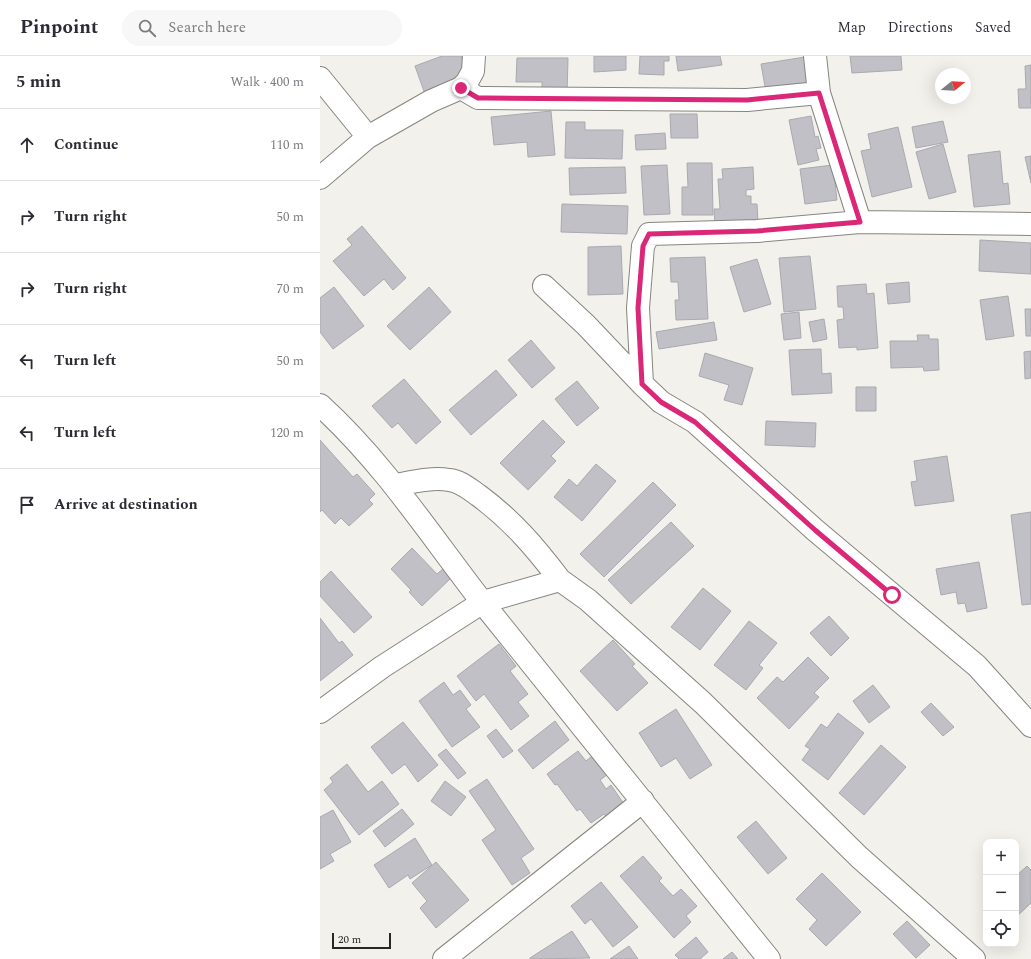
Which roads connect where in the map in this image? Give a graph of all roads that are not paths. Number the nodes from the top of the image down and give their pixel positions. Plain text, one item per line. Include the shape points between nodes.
1 (474, 56) edge
2 (816, 56) edge
3 (320, 78) edge
4 (461, 88) junction
5 (819, 93) junction
6 (368, 137) junction
7 (320, 178) edge
8 (860, 222) junction
9 (1031, 224) edge
10 (544, 286) dead end
11 (642, 384) junction
12 (320, 405) edge
13 (395, 485) junction
14 (560, 580) junction
15 (483, 602) junction
16 (320, 712) edge
17 (1031, 726) edge
18 (643, 801) junction
19 (444, 959) edge
20 (769, 959) edge
21 (974, 959) edge

1 - 4 street via 473,71
2 - 5 street
3 - 6 street
4 - 5 street via 478,98 747,100
4 - 6 street via 431,101
5 - 8 street
6 - 7 street
8 - 9 street
8 - 11 street via 757,231 649,234 643,246 638,308
10 - 11 street via 586,325
11 - 17 street via 661,402 695,422 815,530 977,666
12 - 13 street via 344,426
13 - 14 street via 448,479 460,482 501,512 532,544
13 - 15 street
14 - 15 street
14 - 21 street via 588,600 704,703 859,857
15 - 16 street via 382,667
15 - 18 street
18 - 19 street
18 - 20 street

